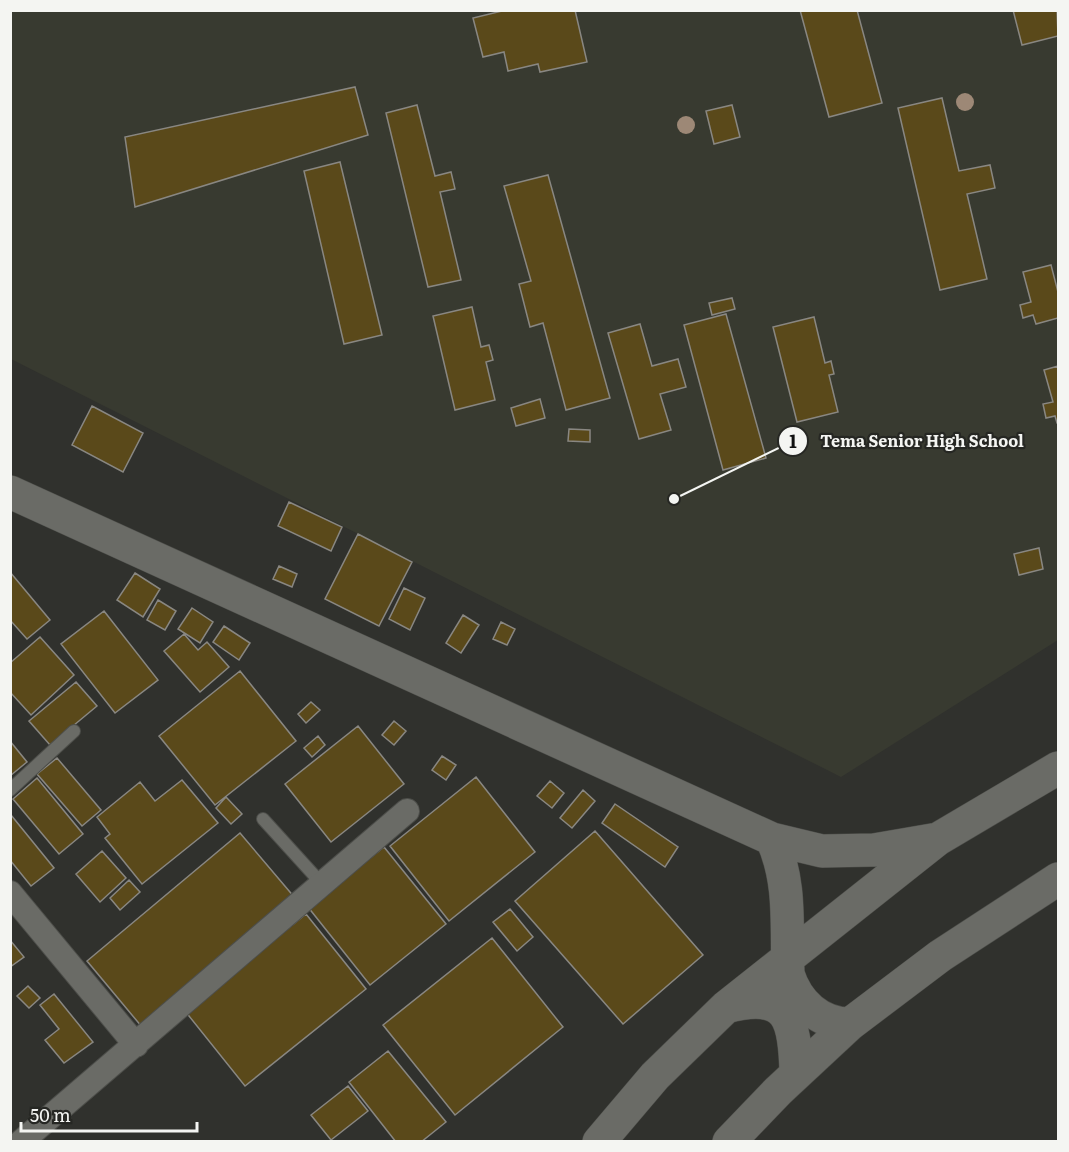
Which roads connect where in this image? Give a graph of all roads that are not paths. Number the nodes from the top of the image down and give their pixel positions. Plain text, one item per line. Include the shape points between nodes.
1 (10, 492) edge
2 (74, 731) dead end
3 (1059, 768) edge
4 (10, 790) edge
5 (407, 811) dead end
6 (263, 819) dead end
7 (772, 839) junction
8 (938, 839) junction
9 (1059, 879) edge
10 (322, 884) junction
11 (10, 893) edge
12 (787, 957) junction
13 (726, 1007) junction
14 (850, 1024) junction
15 (136, 1045) junction
16 (796, 1074) junction
17 (21, 1142) edge
18 (599, 1142) edge
19 (729, 1142) edge

1 - 7 main road
2 - 4 lane
3 - 8 main road
5 - 10 street
6 - 10 lane
7 - 8 main road via 822,851 874,850
7 - 12 main road via 785,881
8 - 12 main road
9 - 14 main road via 939,956
10 - 15 street
11 - 15 street
12 - 13 main road
12 - 14 main road via 792,987 806,1006 835,1024
13 - 16 main road via 748,1001 769,1004 782,1012 793,1027
13 - 18 main road via 655,1076
14 - 16 main road
15 - 17 street
16 - 19 main road

